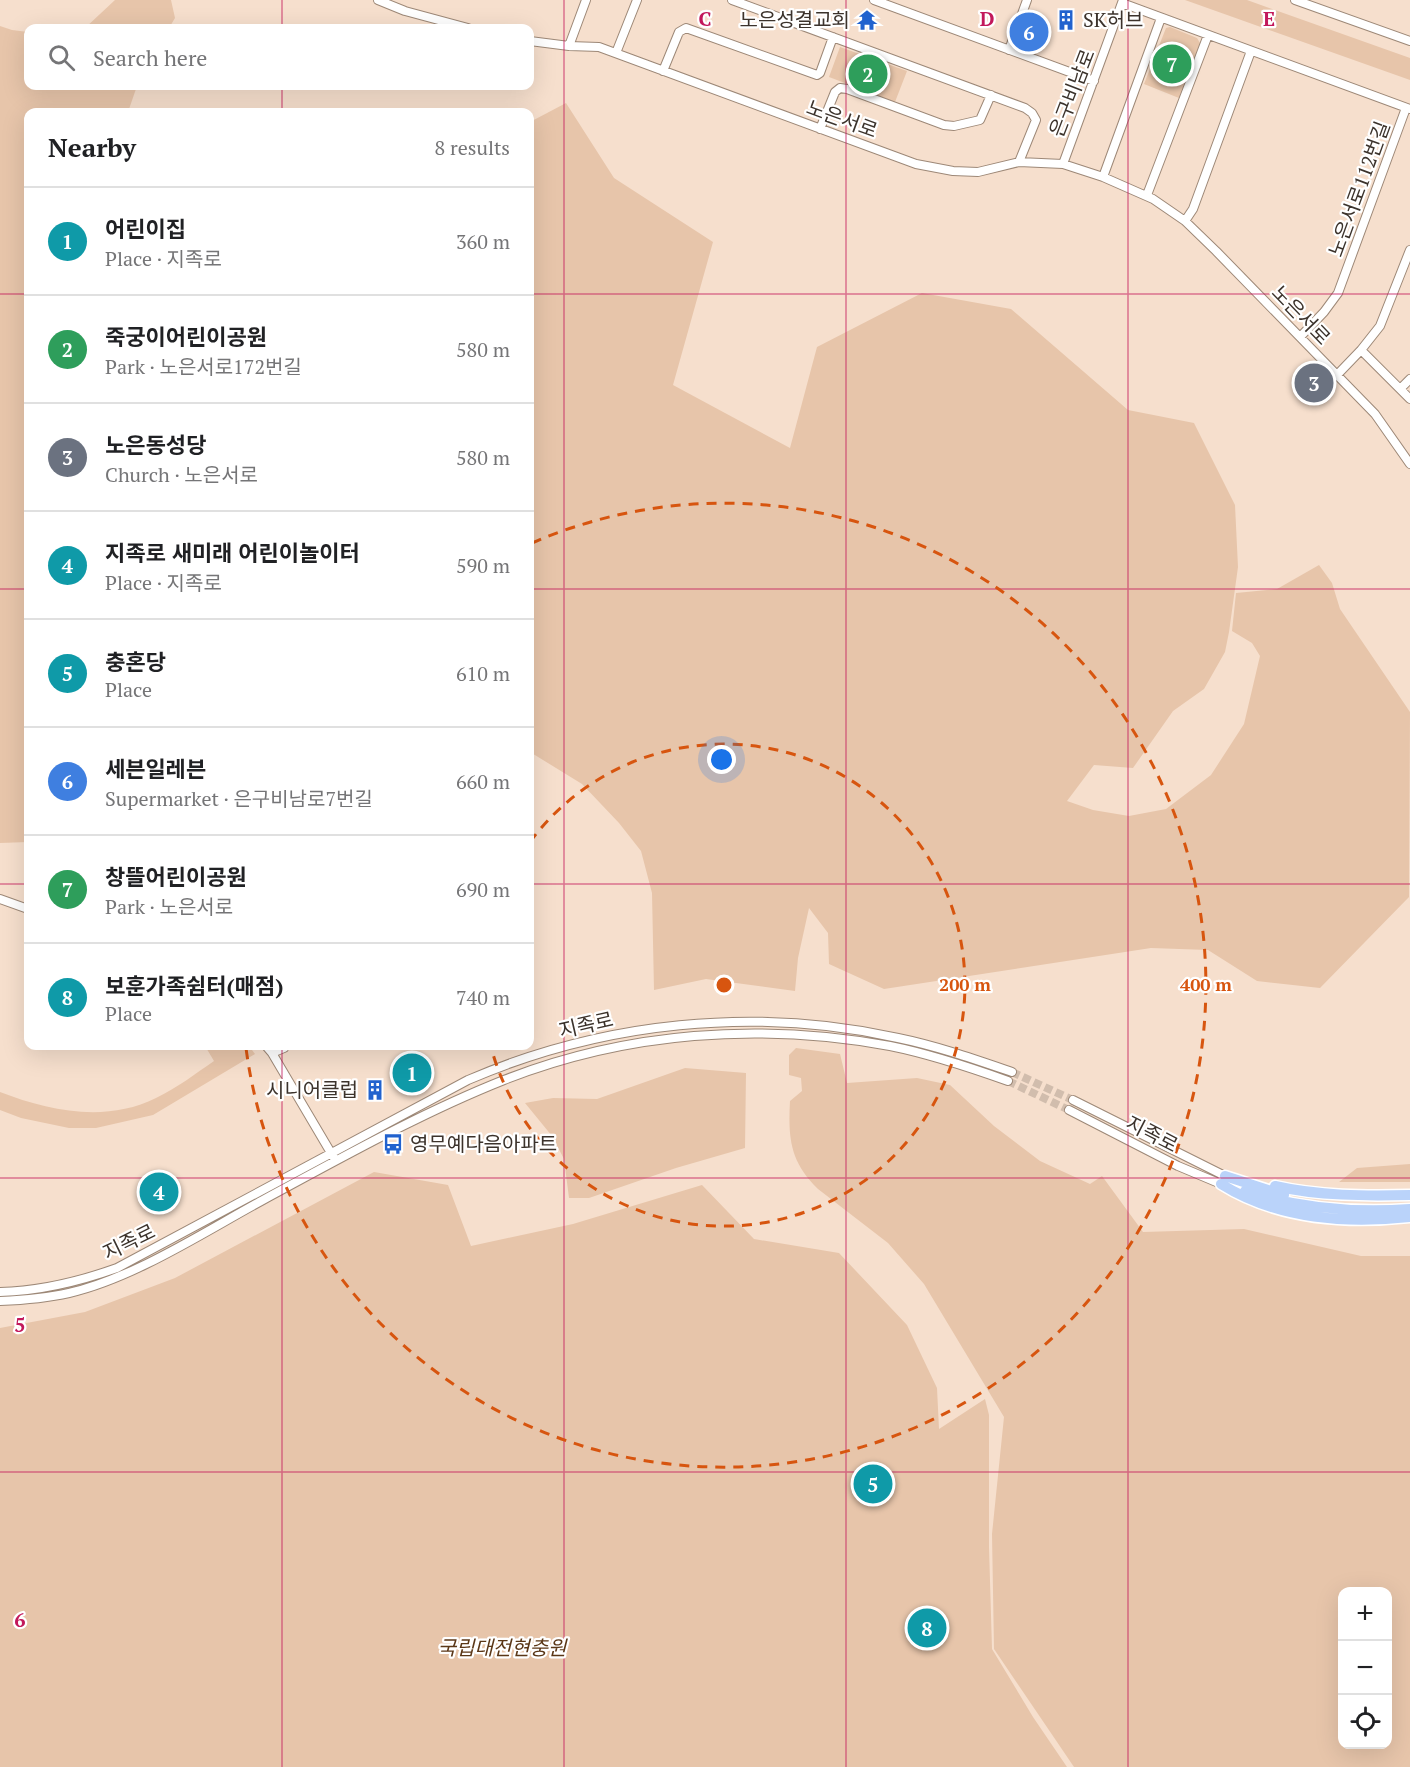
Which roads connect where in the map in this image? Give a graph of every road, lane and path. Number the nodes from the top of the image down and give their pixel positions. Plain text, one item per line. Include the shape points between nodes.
1 (378, 0) edge
2 (586, 0) edge
3 (636, 0) edge
4 (732, 0) edge
5 (874, 0) edge
6 (1027, 0) edge
7 (1295, 0) edge
8 (1123, 1) edge
9 (893, 3) edge
10 (1161, 18) junction
11 (453, 24) edge
12 (1208, 35) junction
13 (833, 37) junction
14 (1410, 41) edge
15 (534, 42) edge
16 (569, 46) junction
17 (1009, 50) junction
18 (1251, 51) junction
19 (616, 53) junction
20 (663, 71) junction
21 (1094, 81) junction
22 (991, 95) junction
23 (1408, 109) edge
24 (820, 129) junction
25 (1019, 162) junction
26 (1063, 164) junction
27 (1103, 177) junction
28 (1147, 195) junction
29 (1185, 221) junction
30 (1410, 250) edge
31 (1406, 274) edge
32 (1300, 338) junction
33 (1361, 350) junction
34 (1336, 376) junction
35 (1410, 379) edge
36 (1400, 389) junction
37 (1410, 399) edge
38 (1410, 464) edge
39 (0, 899) edge
40 (24, 908) edge
41 (269, 1050) edge
42 (279, 1050) edge
43 (272, 1053) junction
44 (1073, 1100) tunnel mouth
45 (1069, 1110) tunnel mouth
46 (333, 1157) junction
47 (1223, 1180) junction
48 (1410, 1195) edge
49 (1410, 1202) edge
50 (1410, 1209) edge
51 (1410, 1217) edge
52 (0, 1292) edge
53 (0, 1301) edge

1 - 11 street
2 - 16 street
3 - 19 street
4 - 13 street
5 - 9 street
6 - 17 street
7 - 14 street
8 - 10 street, 노은서로112번길
8 - 21 street, 은구비남로
9 - 17 street
10 - 12 street, 노은서로112번길
10 - 27 street
12 - 18 street, 노은서로112번길
12 - 28 street
13 - 20 street via 820,73 812,75 686,28 679,32
13 - 22 street
15 - 16 street, 노은서로
16 - 19 street, 노은서로
17 - 21 street
18 - 23 street, 노은서로112번길
18 - 29 street via 1193,209
19 - 20 street, 노은서로
20 - 24 street, 노은서로
21 - 26 street, 은구비남로
22 - 24 street via 980,120 954,126 840,88
22 - 25 street via 1025,108 1036,120
23 - 32 street, 노은서로112번길 via 1338,293
24 - 25 street, 노은서로 via 916,164 953,171 978,172
25 - 26 street, 노은서로
26 - 27 street, 노은서로
27 - 28 street, 노은서로
28 - 29 street, 노은서로
29 - 32 street, 노은서로
30 - 31 street
31 - 33 street via 1380,326
32 - 34 street, 노은서로
33 - 34 street
33 - 36 street
34 - 38 street, 노은서로 via 1375,414
35 - 36 street
36 - 37 street
39 - 40 street
41 - 43 street
42 - 43 street
43 - 46 street
44 - 47 street, 지족로
45 - 47 street, 지족로 via 1178,1166
46 - 46 street, 지족로 via 420,1105 503,1065 564,1046 665,1026 754,1022 840,1027 934,1047 1010,1077 930,1055 848,1040 753,1034 666,1037 588,1053 506,1079
46 - 52 street, 지족로 via 117,1268 68,1284
46 - 53 street, 지족로 via 120,1276 70,1293
47 - 48 main road via 1311,1192
47 - 49 main road via 1309,1200
47 - 50 main road via 1268,1198 1323,1208
47 - 51 main road via 1238,1194 1300,1214 1348,1219

